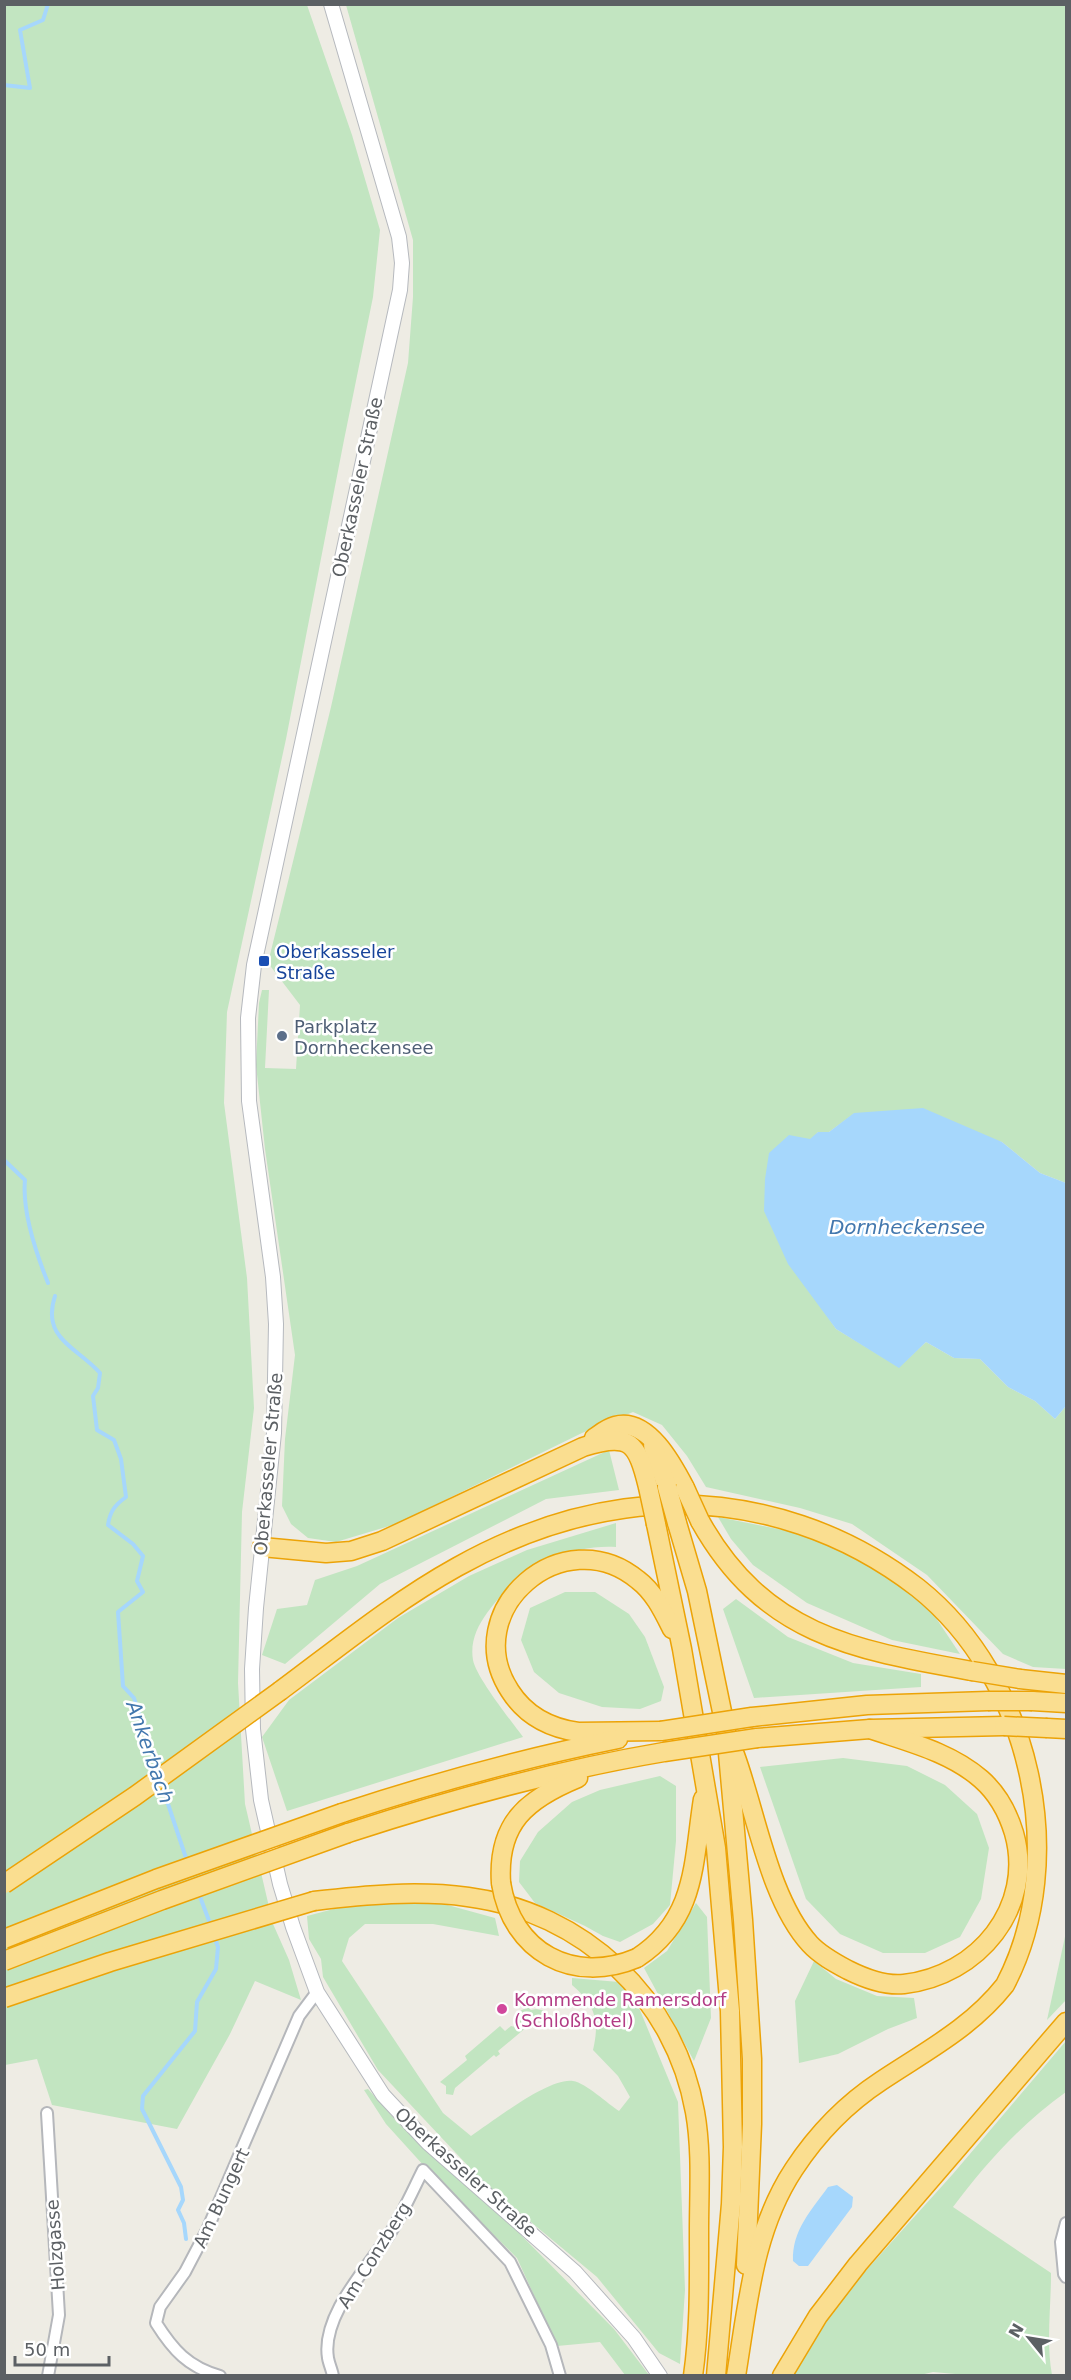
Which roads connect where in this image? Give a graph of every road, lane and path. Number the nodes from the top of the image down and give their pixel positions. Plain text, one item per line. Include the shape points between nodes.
1 (331, 4) edge
2 (644, 1433) junction
3 (583, 1447) junction
4 (658, 1487) junction
5 (262, 1547) junction
6 (682, 1649) junction
7 (1066, 1684) edge
8 (1066, 1703) edge
9 (870, 1729) junction
10 (1066, 1729) edge
11 (661, 1731) junction
12 (726, 1731) junction
13 (629, 1758) junction
14 (706, 1782) junction
15 (4, 1884) edge
16 (4, 1939) edge
17 (4, 1961) edge
18 (317, 1992) junction
19 (4, 1998) edge
20 (1066, 2022) edge
21 (46, 2113) dead end
22 (1066, 2223) edge
23 (1066, 2277) edge
24 (745, 2315) junction
25 (694, 2369) edge
26 (717, 2370) edge
27 (737, 2372) edge
28 (48, 2376) edge
29 (220, 2376) edge
30 (333, 2376) edge
31 (560, 2376) edge
32 (660, 2376) edge
33 (782, 2376) edge

1 - 5 street, Oberkasseler Straße via 399,237 402,263 397,302 251,989 249,1101 276,1324 274,1433
2 - 3 highway via 614,1426
2 - 4 highway via 655,1450
2 - 7 highway, bridge via 669,1458 722,1557 766,1602 802,1626 862,1649 972,1671
3 - 4 highway via 608,1439 627,1444
3 - 5 highway via 382,1541 351,1551 327,1553
4 - 6 highway, bridge via 656,1524
4 - 12 highway, bridge via 677,1523 697,1591
5 - 18 street, Oberkasseler Straße via 252,1670 256,1762 280,1884
6 - 11 highway via 656,1600 640,1581 618,1567 594,1560 562,1562 533,1575 508,1604 499,1628 497,1653 502,1677 514,1698 532,1716 554,1727 578,1732
6 - 14 highway
8 - 11 highway, bridge via 867,1705
9 - 10 highway, bridge
9 - 12 highway via 939,1753 970,1770 1003,1807 1016,1841 1014,1897 999,1929 963,1965 903,1984 860,1976 833,1963 811,1945 792,1918 772,1872
9 - 13 highway, bridge via 757,1738
11 - 16 highway, bridge via 500,1765 342,1813 156,1879
12 - 24 highway via 752,2059
13 - 14 highway, bridge via 552,1789 531,1803 508,1835 501,1858 505,1905 515,1925 551,1957 575,1966 613,1966 638,1958 666,1934 685,1904 691,1884
13 - 17 highway, bridge via 427,1807 162,1900
14 - 26 highway via 716,1848 730,2011 733,2147
15 - 24 highway, bridge via 413,1595 509,1541 588,1516 658,1504 704,1504 760,1513 822,1532 855,1548 918,1588 946,1613 986,1660 1018,1712 1045,1781 1051,1818 1048,1895 1029,1947 1012,1976 972,2020 854,2101 805,2153 771,2212 756,2255
18 - 29 street, Am Bungert via 299,2016 207,2230 158,2313 156,2323 172,2348 200,2370
18 - 32 street, Oberkasseler Straße via 383,2095 405,2121 575,2272 634,2338
19 - 25 highway, bridge via 314,1901 421,1893 469,1897 523,1910 566,1928 628,1976 655,2009 685,2071 696,2114 700,2176
20 - 33 highway via 858,2264 818,2316
21 - 28 street, Holzgasse via 59,2315
22 - 23 street via 1062,2242
24 - 27 highway
30 - 31 street, Am Conzberg via 328,2357 333,2324 355,2283 401,2215 423,2170 510,2262 551,2344

